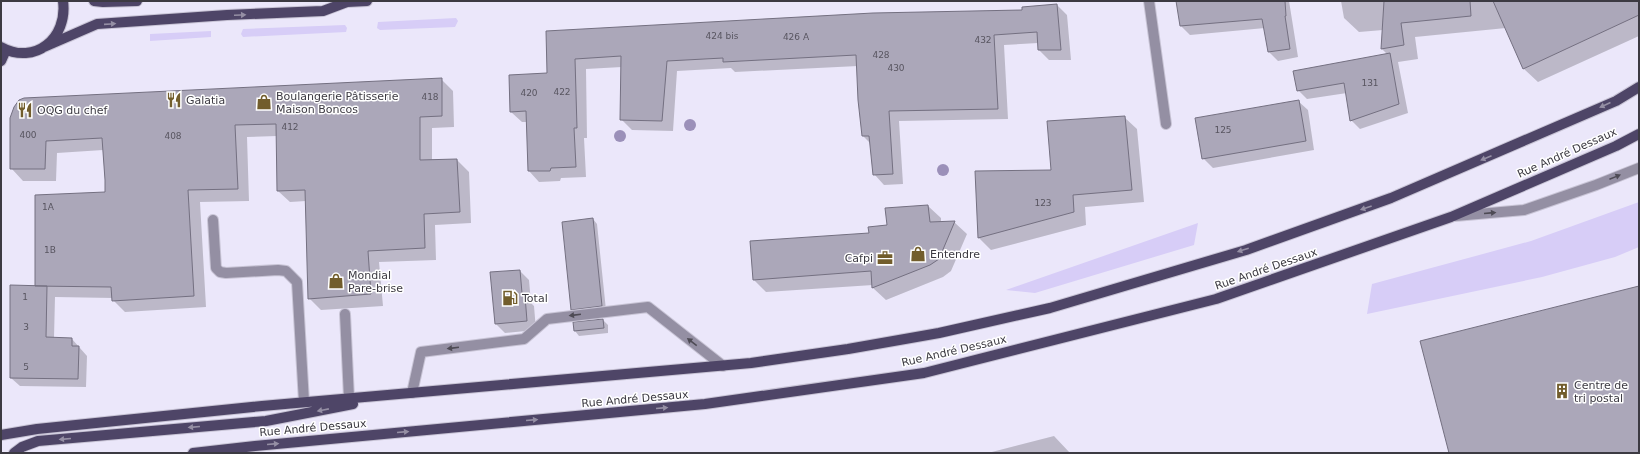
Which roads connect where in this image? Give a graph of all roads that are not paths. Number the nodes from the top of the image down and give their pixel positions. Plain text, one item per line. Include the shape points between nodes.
1 (63, 1) edge
2 (94, 1) edge
3 (136, 1) edge
4 (367, 1) edge
5 (1149, 1) edge
6 (345, 2) edge
7 (44, 47) junction
8 (4, 48) edge
9 (1, 61) edge
10 (1639, 87) edge
11 (1166, 124) dead end
12 (1639, 134) edge
13 (1639, 168) edge
14 (1451, 216) junction
15 (214, 220) dead end
16 (344, 314) dead end
17 (723, 366) junction
18 (407, 394) junction
19 (349, 398) junction
20 (304, 402) junction
21 (1, 435) edge
22 (255, 449) edge
23 (14, 453) edge
24 (193, 453) edge

1 - 7 main road via 62,26 55,38
2 - 3 main road
4 - 6 main road
5 - 11 street
7 -> 6 main road via 97,24 227,15 323,12
7 - 8 main road via 32,52 19,53
8 - 9 main road
10 -> 17 main road, Rue André Dessaux via 1616,101 1392,198 1246,250 1050,308 961,328 848,349
12 - 14 main road, Rue André Dessaux
14 -> 13 street via 1524,210
22 -> 14 main road, Rue André Dessaux via 705,404 924,373 1216,299
15 - 20 street via 216,268 220,272 286,271 297,282
16 - 19 street
17 - 18 main road, Rue André Dessaux
17 -> 18 street via 648,307 547,319 524,338 421,352
18 - 19 main road, Rue André Dessaux
18 -> 23 main road, Rue André Dessaux via 266,421 38,441
19 - 20 main road, Rue André Dessaux
20 - 21 main road, Rue André Dessaux
22 - 24 main road, Rue André Dessaux

